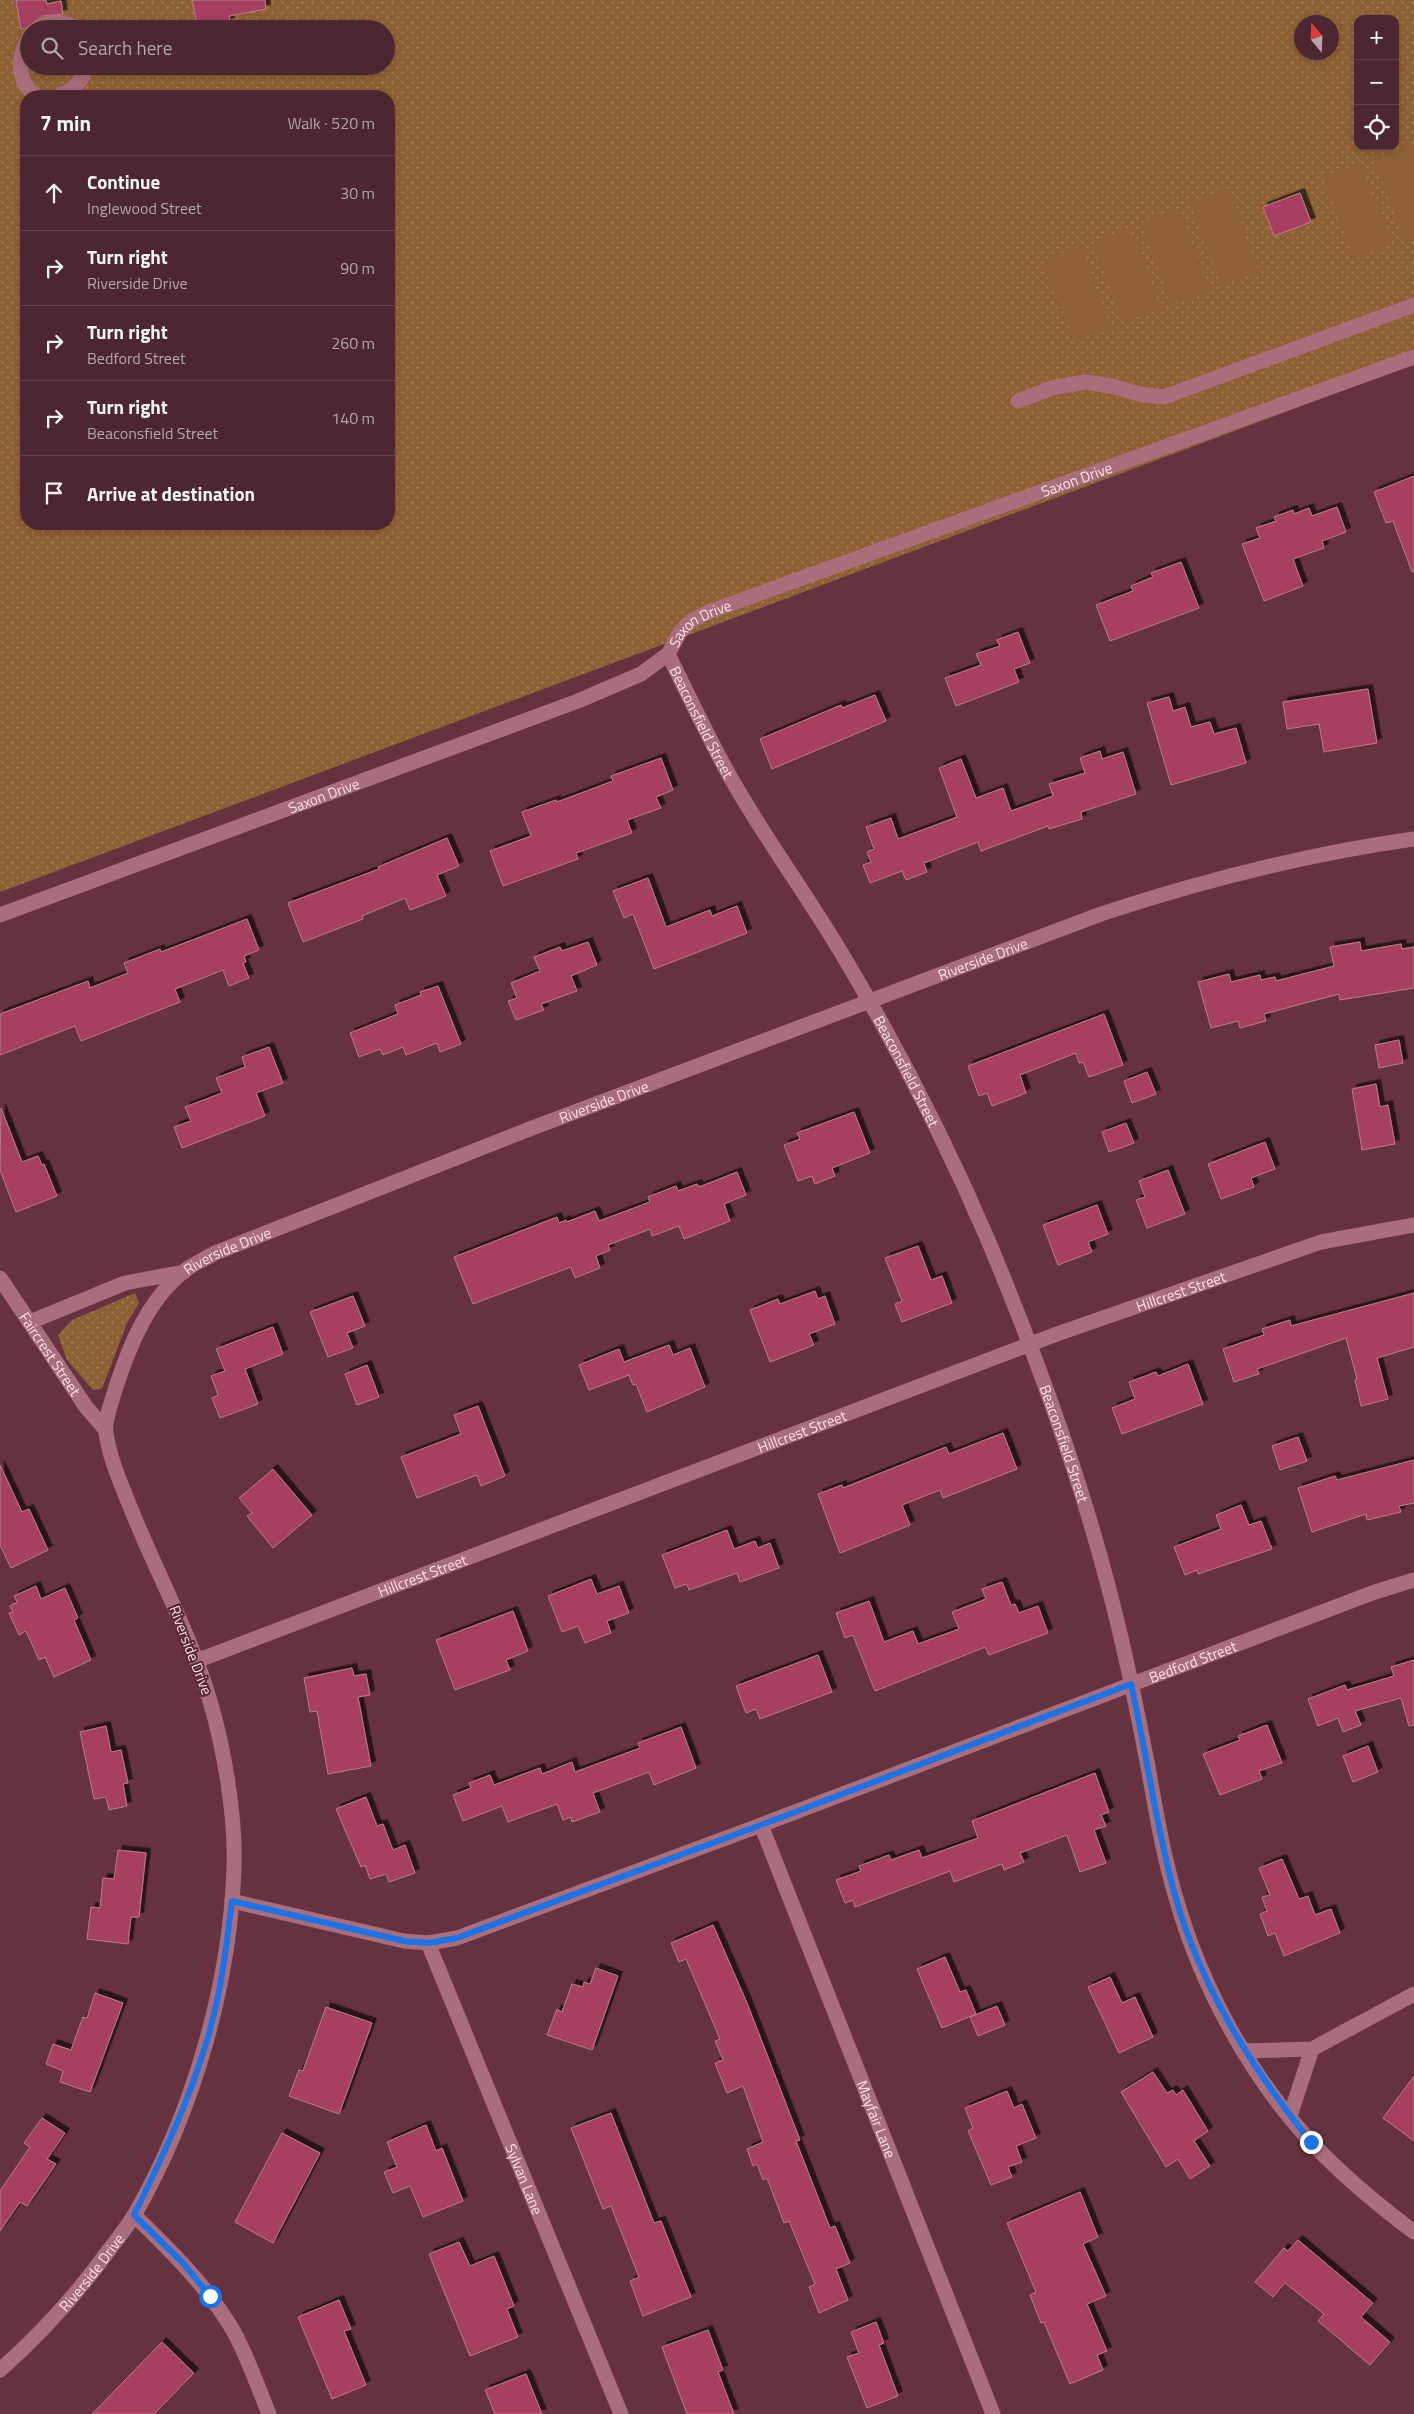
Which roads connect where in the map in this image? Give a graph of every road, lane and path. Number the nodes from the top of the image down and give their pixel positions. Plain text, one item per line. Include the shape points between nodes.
1 (27, 20) edge
2 (65, 20) edge
3 (6, 66) dead end
4 (83, 75) edge
5 (85, 75) edge
6 (22, 90) edge
7 (70, 90) edge
8 (81, 90) edge
9 (1414, 305) edge
10 (1414, 357) edge
11 (1018, 400) dead end
12 (668, 654) junction
13 (1414, 839) edge
14 (0, 915) edge
15 (869, 1002) junction
16 (1414, 1225) edge
17 (184, 1272) junction
18 (0, 1278) edge
19 (30, 1322) junction
20 (1030, 1344) junction
21 (105, 1429) junction
22 (1414, 1580) edge
23 (196, 1661) junction
24 (1131, 1684) junction
25 (761, 1825) junction
26 (232, 1901) junction
27 (428, 1943) junction
28 (1414, 1994) edge
29 (1312, 2049) junction
30 (1244, 2051) junction
31 (1290, 2116) junction
32 (134, 2215) junction
33 (1414, 2232) edge
34 (0, 2370) edge
35 (269, 2414) edge
36 (621, 2414) edge
37 (993, 2414) edge

1 - 2 street via 47,14
3 - 6 street via 15,84
4 - 7 street
5 - 8 street
9 - 11 street via 1164,397 1085,382 1052,388
10 - 12 street, Saxon Drive via 711,611 692,620 680,632
12 - 14 street, Saxon Drive via 641,674 578,701
12 - 15 street, Beaconsfield Street via 729,775 844,956
13 - 15 street, Riverside Drive via 1327,853 1178,888
15 - 17 street, Riverside Drive via 324,1210 215,1253
15 - 20 street, Beaconsfield Street via 942,1141
16 - 20 street, Hillcrest Street via 1321,1242
17 - 19 street via 125,1283
17 - 21 street, Riverside Drive via 160,1296 143,1322 125,1361
18 - 19 street, Faircrest Street
19 - 21 street, Faircrest Street via 86,1407
20 - 23 street, Hillcrest Street
20 - 24 street, Beaconsfield Street via 1087,1510
21 - 23 street, Riverside Drive via 130,1506
22 - 24 street, Bedford Street
23 - 26 street, Riverside Drive via 220,1738 227,1783 234,1864
24 - 25 street, Bedford Street
24 - 30 street, Beaconsfield Street via 1176,1899 1190,1942
25 - 27 street, Bedford Street via 457,1938
25 - 37 street, Mayfair Lane
26 - 27 street, Bedford Street via 404,1941
26 - 32 street, Riverside Drive via 219,1993 195,2076 167,2147
27 - 36 street, Sylvan Lane
28 - 29 street
29 - 30 street
29 - 31 street
30 - 31 street, Beaconsfield Street
31 - 33 street, Beaconsfield Street via 1340,2171
32 - 34 street, Riverside Drive via 69,2303
32 - 35 street via 183,2263 210,2296 234,2332

